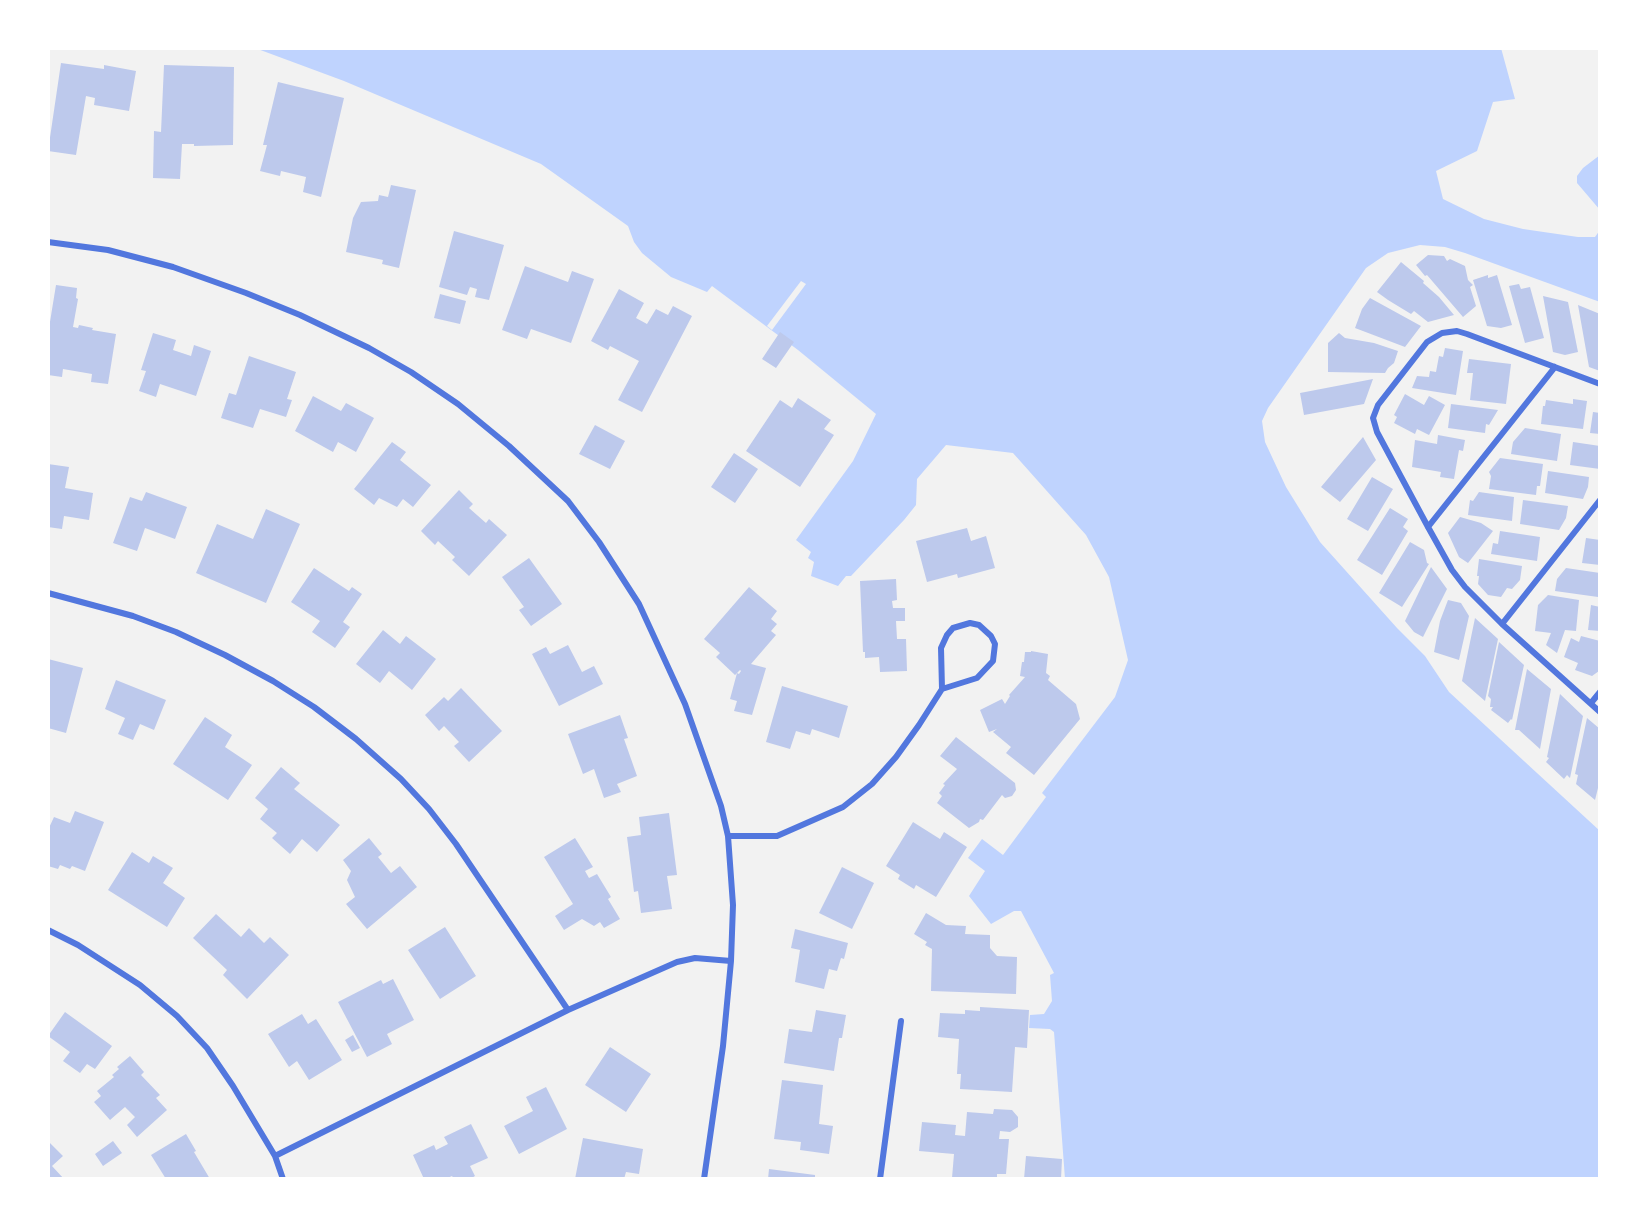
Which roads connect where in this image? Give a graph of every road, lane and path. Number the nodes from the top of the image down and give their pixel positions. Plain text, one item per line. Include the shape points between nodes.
1 (48, 242) edge
2 (1555, 367) junction
3 (1600, 384) edge
4 (1600, 500) edge
5 (1428, 527) junction
6 (48, 594) edge
7 (1502, 624) junction
8 (942, 688) junction
9 (1600, 692) edge
10 (1591, 703) junction
11 (1600, 712) edge
12 (728, 836) junction
13 (48, 930) edge
14 (731, 961) junction
15 (568, 1010) junction
16 (901, 1021) dead end
17 (275, 1156) junction
18 (283, 1179) edge
19 (704, 1179) edge
20 (880, 1179) edge

1 - 12 street via 108,250 173,267 338,332 411,372 458,404 546,478 584,521 639,604 693,724
2 - 3 street
2 - 5 street
2 - 5 street via 1467,334 1442,333 1431,338 1373,418
4 - 7 street
5 - 7 street via 1452,570
6 - 15 street via 134,616 225,655 314,707 356,739 429,809
7 - 10 street
8 - 8 street via 977,678 988,668 995,644 986,630 961,624 947,635 940,648
8 - 12 street via 896,757 872,784 843,807 777,836
9 - 10 street
10 - 11 street
12 - 14 street via 733,905
13 - 17 street via 140,986 177,1016 207,1048 234,1086
14 - 15 street via 685,959
14 - 19 street
15 - 17 street
16 - 20 street
17 - 18 street

